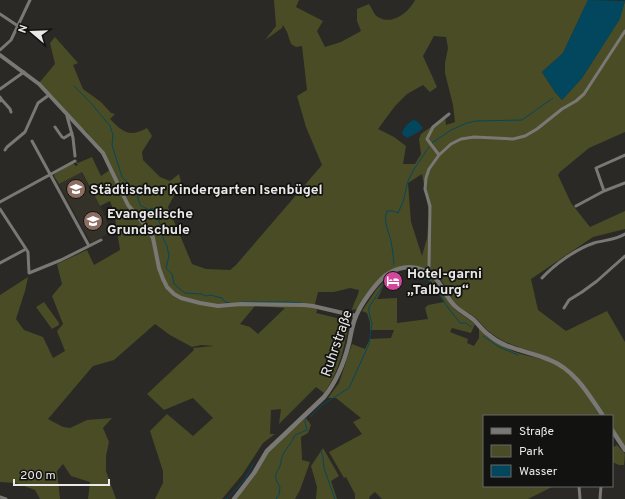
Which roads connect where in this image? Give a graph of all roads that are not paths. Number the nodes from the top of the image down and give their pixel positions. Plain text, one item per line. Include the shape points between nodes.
1 (30, 0) edge
2 (0, 14) edge
3 (18, 26) junction
4 (625, 31) edge
5 (0, 50) edge
6 (0, 55) edge
7 (24, 72) junction
8 (0, 89) edge
9 (49, 95) junction
10 (1, 99) edge
11 (11, 112) dead end
12 (450, 114) dead end
13 (67, 116) junction
14 (55, 127) dead end
15 (72, 133) junction
16 (32, 141) dead end
17 (5, 150) dead end
18 (439, 155) junction
19 (625, 155) edge
20 (76, 156) dead end
21 (75, 161) dead end
22 (50, 173) junction
23 (625, 184) edge
24 (604, 191) junction
25 (0, 202) edge
26 (576, 206) dead end
27 (0, 209) edge
28 (625, 234) edge
29 (101, 240) dead end
30 (89, 246) junction
31 (26, 249) junction
32 (625, 256) edge
33 (0, 263) edge
34 (428, 272) junction
35 (542, 278) dead end
36 (564, 308) dead end
37 (356, 316) junction
38 (602, 415) edge
39 (613, 432) edge
40 (625, 450) edge
41 (579, 487) edge
42 (600, 487) edge
43 (0, 497) edge
44 (6, 499) edge
45 (234, 499) edge
46 (580, 499) edge
47 (600, 499) edge

1 - 3 street
2 - 3 street
3 - 5 street via 11,40
4 - 18 street via 584,94 538,129 513,139 461,139
6 - 7 street
7 - 8 street
7 - 9 street
9 - 13 street
9 - 17 street via 38,103 25,132
10 - 11 street
12 - 18 street via 431,130 427,139
13 - 15 street
13 - 37 street via 103,153 128,205 149,230 163,279 174,294 181,298 218,306 304,305
14 - 15 street via 64,138
15 - 20 street
16 - 22 street
18 - 34 street via 426,178 425,189 430,206
19 - 24 street via 596,168
21 - 22 street
22 - 25 street
22 - 30 street
23 - 24 street
24 - 26 street
27 - 31 street
28 - 35 street via 594,243 550,268
29 - 30 street
30 - 31 street via 29,273 29,255
31 - 33 street
32 - 36 street via 597,281 569,300
34 - 37 main road, Ruhrstraße via 412,267 395,270 377,285
34 - 38 main road via 439,281 450,301 488,335 512,348 550,360 571,373
37 - 45 main road, Ruhrstraße via 339,375 332,387 267,450 254,473
39 - 40 main road
41 - 46 street
42 - 47 street
43 - 44 street

